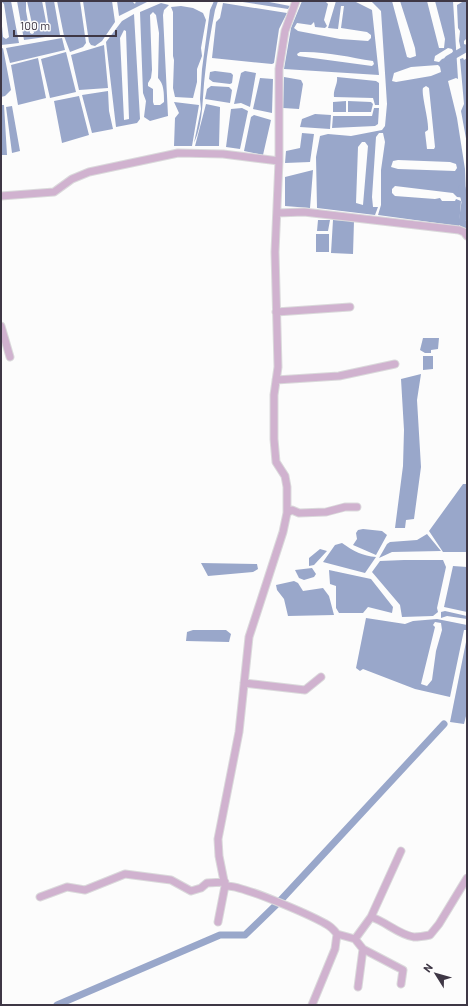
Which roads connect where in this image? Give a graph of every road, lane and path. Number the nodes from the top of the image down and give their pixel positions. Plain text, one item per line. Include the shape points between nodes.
1 (296, 1) edge
2 (279, 161) junction
3 (1, 196) edge
4 (277, 213) junction
5 (467, 236) edge
6 (350, 307) dead end
7 (276, 312) junction
8 (1, 326) edge
9 (10, 357) dead end
10 (395, 364) dead end
11 (276, 380) junction
12 (357, 508) dead end
13 (287, 513) junction
14 (321, 676) dead end
15 (244, 683) junction
16 (401, 851) dead end
17 (467, 878) edge
18 (225, 884) junction
19 (40, 897) dead end
20 (371, 917) junction
21 (218, 922) dead end
22 (337, 934) junction
23 (355, 939) junction
24 (363, 949) junction
25 (401, 984) dead end
26 (358, 987) dead end
27 (312, 1005) edge

1 - 2 street via 285,31 279,69
2 - 3 street via 223,154 178,153 89,172 72,179 54,192
2 - 4 street
4 - 5 street via 304,212 459,230
4 - 7 street
6 - 7 street
7 - 11 street
8 - 9 street
10 - 11 street via 339,376
11 - 13 street via 274,439 276,462 287,487
12 - 13 street via 345,507 326,512 299,513 292,510
13 - 15 street via 250,637
14 - 15 street via 305,690
15 - 18 street via 239,732 218,839
16 - 20 street
17 - 20 street via 430,936 414,937
18 - 19 street via 208,883 191,891 171,880 125,874 84,890 67,887
18 - 21 street
18 - 22 street via 265,897 325,924
20 - 23 street
22 - 23 street
22 - 27 street via 335,949
23 - 24 street
24 - 25 street via 403,970
24 - 26 street

